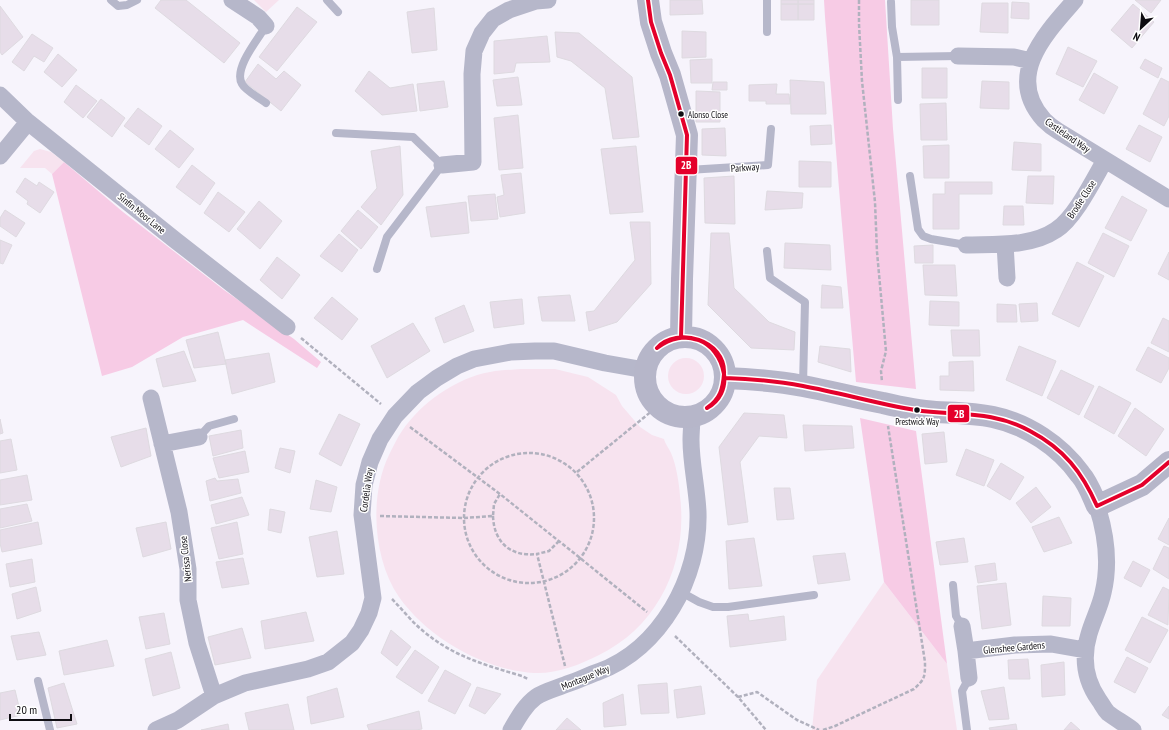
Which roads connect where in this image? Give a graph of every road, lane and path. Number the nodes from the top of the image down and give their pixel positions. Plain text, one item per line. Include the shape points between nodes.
1 (111, 0) edge
2 (136, 0) edge
3 (232, 0) edge
4 (327, 0) edge
5 (548, 0) edge
6 (648, 0) edge
7 (767, 0) edge
8 (859, 0) edge
9 (1075, 0) edge
10 (891, 2) dead end
11 (338, 12) dead end
12 (266, 26) joint
13 (767, 32) dead end
14 (958, 56) joint
15 (897, 58) junction
16 (1031, 61) junction
17 (0, 95) edge
18 (898, 100) dead end
19 (266, 103) dead end
20 (28, 122) junction
21 (771, 129) dead end
22 (336, 133) dead end
23 (0, 156) edge
24 (1105, 160) junction
25 (442, 165) junction
26 (686, 170) junction
27 (910, 176) dead end
28 (1169, 199) edge
29 (1005, 244) junction
30 (966, 245) joint
31 (768, 251) dead end
32 (377, 269) dead end
33 (1007, 278) dead end
34 (287, 327) joint
35 (681, 337) junction
36 (645, 370) junction
37 (725, 378) junction
38 (803, 386) junction
39 (151, 398) dead end
40 (884, 404) junction
41 (658, 406) junction
42 (395, 416) junction
43 (692, 416) junction
44 (234, 419) dead end
45 (199, 437) joint
46 (162, 444) junction
47 (1169, 462) edge
48 (577, 472) junction
49 (479, 479) junction
50 (500, 494) junction
51 (1097, 506) junction
52 (362, 515) junction
53 (493, 516) junction
54 (464, 518) junction
55 (559, 541) junction
56 (538, 554) junction
57 (580, 558) junction
58 (371, 576) junction
59 (544, 582) junction
60 (953, 585) dead end
61 (681, 592) junction
62 (814, 595) dead end
63 (662, 623) junction
64 (962, 626) joint
65 (1085, 650) junction
66 (966, 652) junction
67 (969, 678) joint
68 (38, 681) dead end
69 (569, 684) junction
70 (549, 691) junction
71 (214, 696) junction
72 (738, 697) junction
73 (50, 730) edge
74 (156, 730) edge
75 (511, 730) edge
76 (766, 730) edge
77 (819, 730) edge
78 (823, 730) edge
79 (967, 730) edge
80 (1133, 730) edge

1 - 2 lane via 118,6
3 - 12 street via 258,17
4 - 11 lane
5 - 25 street via 536,1 509,10 493,19 482,33 474,51 472,74 473,162
6 - 26 street via 651,22 670,75 687,135
7 - 13 lane
8 - 40 path via 862,80 875,202 886,351 881,371
9 - 16 street, Castleland Way via 1047,33
10 - 15 lane
12 - 19 lane via 245,58 239,78 242,85
14 - 15 lane
14 - 16 street via 1014,57
15 - 18 lane
16 - 24 street, Castleland Way via 1027,80 1034,108 1058,131
17 - 20 street, Sinfin Moor Lane
20 - 23 street
20 - 34 street, Sinfin Moor Lane
21 - 26 lane, Parkway via 768,165
22 - 25 lane via 413,137
24 - 28 street, Castleland Way
24 - 29 street, Brodie Close via 1068,219 1057,230 1039,239
25 - 32 lane via 388,237
26 - 35 street
27 - 30 lane via 918,229 923,236
29 - 30 street, Brodie Close
29 - 33 street
31 - 38 lane via 770,278 805,302
34 - 42 path
35 - 36 street via 668,340 658,347
35 - 37 street via 695,338 707,343 717,353 723,365
36 - 41 street via 645,383 650,396
36 - 42 street, Cordelia Way via 554,352 511,352 490,355 457,366 437,378 418,392
37 - 38 street via 755,379
37 - 43 street via 722,391 715,403 705,411
38 - 40 street
39 - 46 street, Nerissa Close
40 - 51 street via 935,412 969,413 995,418 1030,431 1070,461 1081,474
40 - 78 path via 925,662 925,676 914,689
41 - 43 street via 674,415
41 - 48 path
42 - 49 path
42 - 52 street, Cordelia Way via 380,439 370,462 364,485
43 - 61 street, Montague Way via 691,441 697,520 694,552
44 - 45 lane via 209,426
45 - 46 street
46 - 71 street, Nerissa Close via 179,512 188,570 188,600 197,643
47 - 51 street via 1142,485
48 - 49 path via 555,458 526,453 498,460 487,468
48 - 57 path via 590,494 596,524
49 - 50 path
49 - 54 path via 471,489
50 - 53 path via 494,504
50 - 55 path
51 - 65 street via 1102,522 1106,567 1103,594
52 - 54 path
52 - 58 street, Cordelia Way
53 - 54 path
53 - 56 path via 496,534 508,549 527,556
54 - 59 path via 472,549 491,571 509,581 527,584
55 - 56 path via 549,551
55 - 57 path
56 - 59 path
57 - 59 path via 569,569
57 - 63 path
58 - 70 path via 421,630 442,646 476,662 522,676
58 - 71 street, Cordelia Way via 374,598 370,613 362,630 344,651 328,662 308,669 245,683
59 - 69 path
60 - 64 lane via 956,616
61 - 62 lane via 713,607
61 - 63 street, Montague Way via 672,611
63 - 69 street, Montague Way via 638,648 623,659
63 - 72 path
64 - 66 street
65 - 66 street, Glenshee Gardens via 1051,644 1015,645
65 - 80 street via 1088,681 1095,695 1107,712
66 - 67 street
67 - 79 lane via 962,692
68 - 73 lane
69 - 70 street, Montague Way
70 - 75 street, Montague Way via 537,696 526,707
71 - 74 street, Cordelia Way via 178,720
72 - 76 path
72 - 77 path via 757,692 796,720

